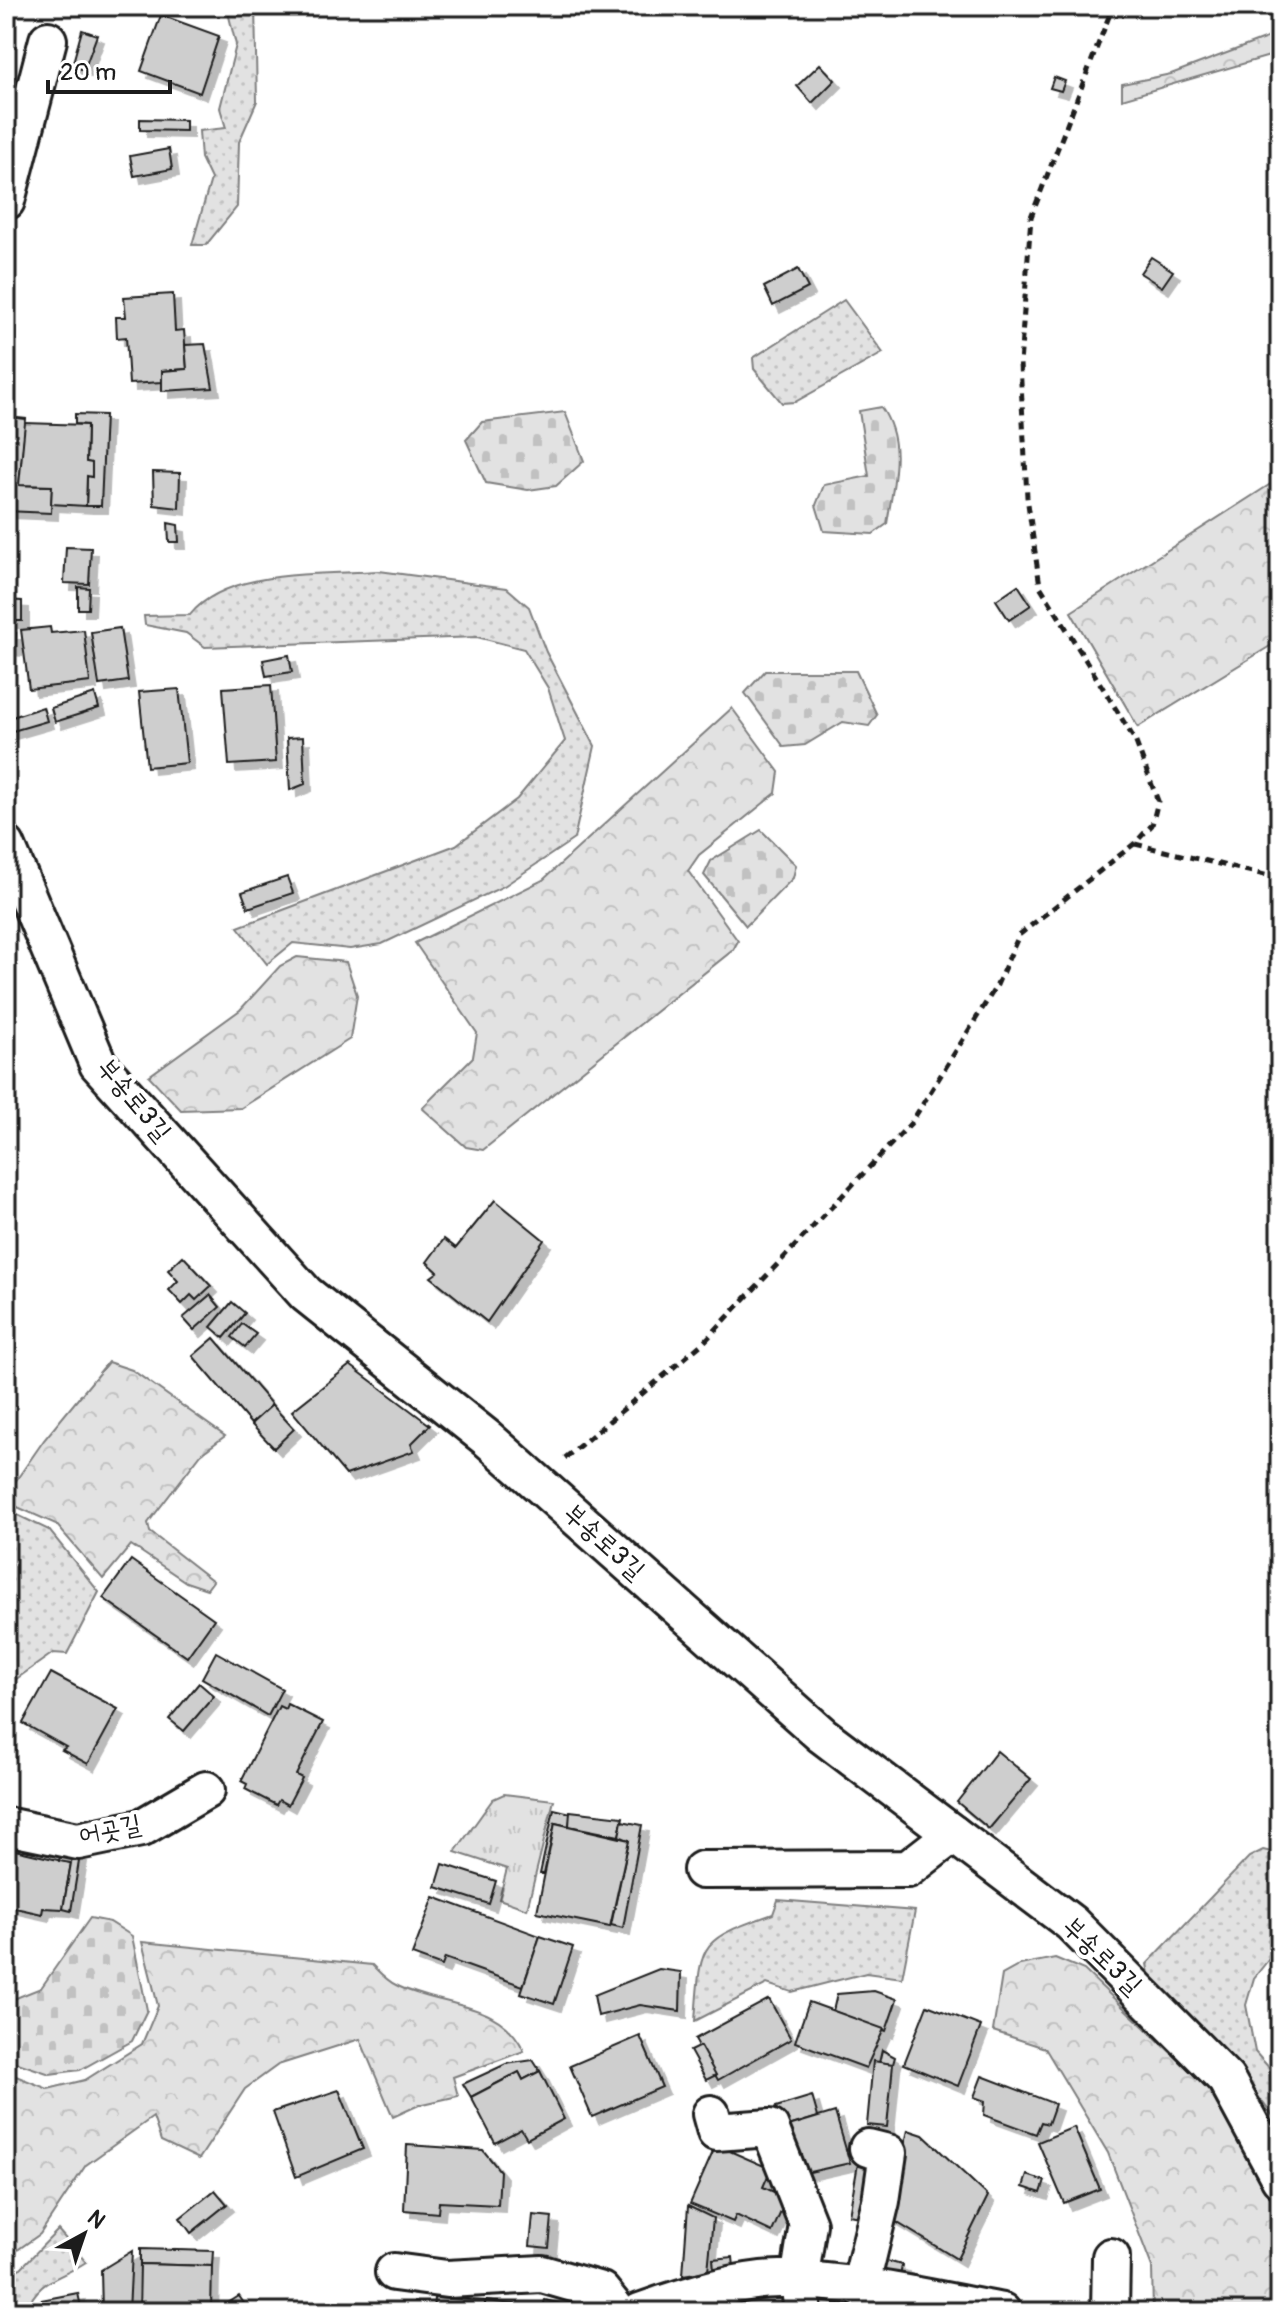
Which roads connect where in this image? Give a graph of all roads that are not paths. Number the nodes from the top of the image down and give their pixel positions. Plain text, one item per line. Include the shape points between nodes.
1 (48, 40) dead end
2 (19, 94) edge
3 (6, 201) edge
4 (6, 845) edge
5 (206, 1790) dead end
6 (6, 1826) edge
7 (953, 1834) junction
8 (702, 1870) dead end
9 (711, 2114) dead end
10 (868, 2148) dead end
11 (1280, 2179) edge
12 (1111, 2257) dead end
13 (394, 2272) dead end
14 (860, 2288) junction
15 (801, 2296) edge
16 (618, 2312) edge
17 (640, 2312) edge
18 (1002, 2312) edge
19 (1110, 2312) edge

1 - 2 street
2 - 3 street
4 - 7 street, 부송로3길 via 98,1064 306,1294 488,1439 822,1735
5 - 6 street, 어곳길 via 141,1828 78,1841
7 - 8 street via 908,1869
7 - 11 street, 부송로3길 via 1071,1923 1226,2079
9 - 15 street via 716,2132 770,2128 808,2224
10 - 14 street via 888,2153
12 - 19 street
13 - 16 street via 447,2279 542,2274 601,2291
14 - 15 street
14 - 18 street
15 - 17 street via 780,2279 684,2296

